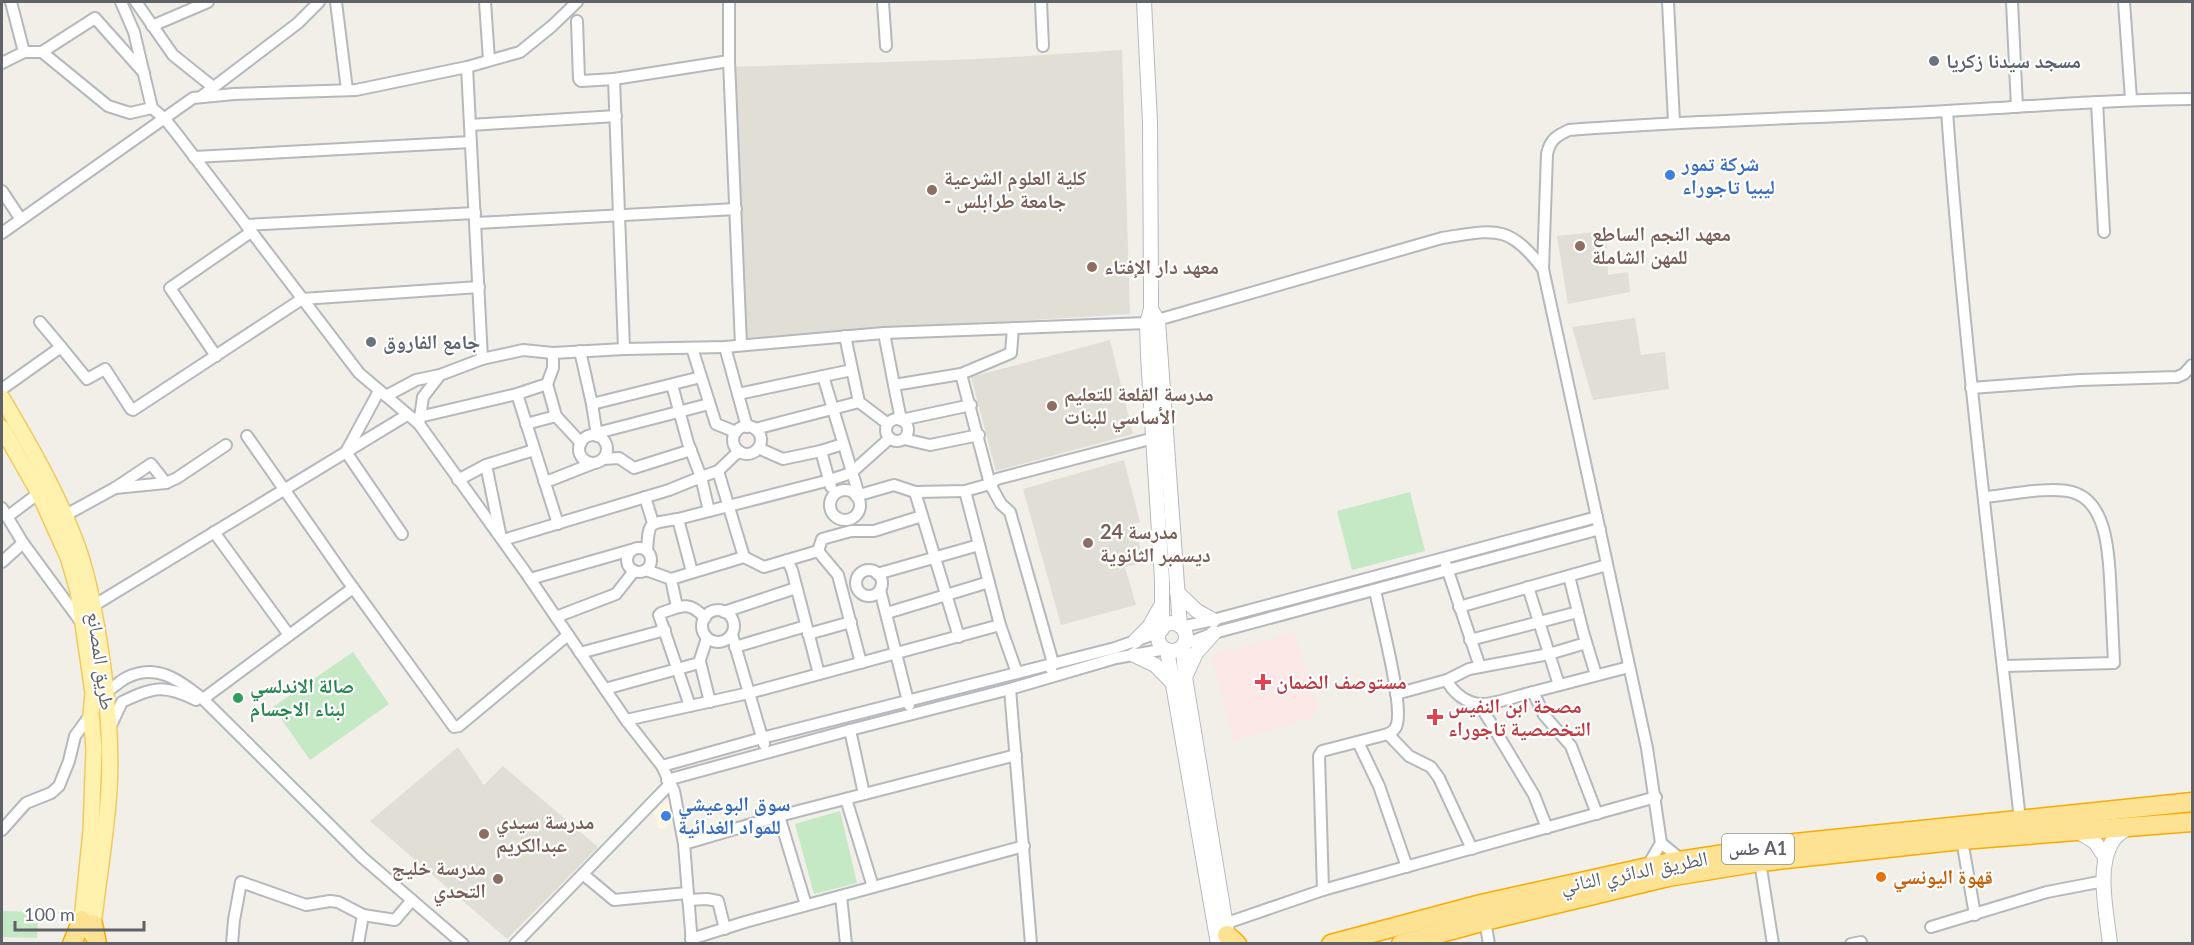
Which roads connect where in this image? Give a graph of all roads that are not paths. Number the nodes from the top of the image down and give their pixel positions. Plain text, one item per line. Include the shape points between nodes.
1 (11, 2) edge
2 (121, 2) edge
3 (136, 2) edge
4 (208, 2) edge
5 (319, 2) edge
6 (336, 2) edge
7 (486, 2) edge
8 (578, 2) edge
9 (729, 2) edge
10 (883, 2) edge
11 (1041, 2) edge
12 (1144, 2) edge
13 (1668, 2) edge
14 (2012, 2) edge
15 (2124, 2) edge
16 (578, 21) dead end
17 (152, 26) junction
18 (886, 46) dead end
19 (1043, 46) dead end
20 (24, 52) junction
21 (42, 52) junction
22 (489, 60) junction
23 (729, 61) junction
24 (2, 63) edge
25 (467, 67) junction
26 (144, 73) junction
27 (614, 79) junction
28 (213, 87) junction
29 (347, 90) junction
30 (202, 96) junction
31 (2131, 99) junction
32 (2193, 99) edge
33 (2097, 102) junction
34 (2017, 107) junction
35 (152, 108) junction
36 (1947, 111) junction
37 (616, 116) junction
38 (165, 119) junction
39 (1674, 122) junction
40 (470, 125) junction
41 (471, 142) junction
42 (194, 157) junction
43 (2, 190) edge
44 (736, 209) junction
45 (620, 215) junction
46 (20, 218) junction
47 (476, 218) junction
48 (249, 228) junction
49 (2104, 232) dead end
50 (2, 233) edge
51 (1543, 268) junction
52 (479, 287) junction
53 (302, 299) junction
54 (1152, 318) junction
55 (40, 322) dead end
56 (1013, 328) junction
57 (884, 333) junction
58 (845, 336) junction
59 (741, 345) junction
60 (61, 347) junction
61 (725, 347) junction
62 (692, 348) junction
63 (624, 349) junction
64 (580, 351) junction
65 (553, 353) junction
66 (1154, 355) junction
67 (216, 356) junction
68 (482, 359) junction
69 (2193, 365) edge
70 (852, 370) junction
71 (961, 374) junction
72 (440, 375) junction
73 (823, 376) junction
74 (701, 377) junction
75 (547, 384) junction
76 (672, 385) junction
77 (894, 385) junction
78 (1971, 388) junction
79 (2, 389) edge
80 (383, 393) junction
81 (517, 394) junction
82 (738, 394) junction
83 (2, 398) edge
84 (859, 402) junction
85 (592, 404) junction
86 (710, 404) junction
87 (971, 405) junction
88 (833, 409) junction
89 (680, 412) junction
90 (407, 415) junction
91 (556, 416) junction
92 (901, 420) junction
93 (419, 421) junction
94 (526, 424) junction
95 (888, 424) junction
96 (2, 428) edge
97 (751, 428) junction
98 (736, 432) junction
99 (597, 435) junction
100 (979, 435) junction
101 (247, 436) dead end
102 (890, 438) junction
103 (1154, 438) junction
104 (904, 439) junction
105 (581, 443) junction
106 (843, 444) junction
107 (226, 445) dead end
108 (758, 448) junction
109 (534, 450) junction
110 (691, 450) junction
111 (739, 451) junction
112 (821, 451) junction
113 (346, 452) junction
114 (598, 461) junction
115 (486, 465) junction
116 (718, 471) junction
117 (851, 473) junction
118 (701, 477) junction
119 (459, 480) junction
120 (830, 480) junction
121 (544, 481) junction
122 (166, 483) junction
123 (990, 484) junction
124 (115, 488) junction
125 (284, 490) junction
126 (965, 491) junction
127 (915, 492) junction
128 (39, 493) junction
129 (858, 495) junction
130 (645, 497) junction
131 (1985, 497) junction
132 (832, 499) junction
133 (728, 505) junction
134 (709, 511) junction
135 (4, 512) edge
136 (64, 516) junction
137 (922, 516) junction
138 (678, 519) junction
139 (653, 523) junction
140 (1598, 523) junction
141 (558, 524) junction
142 (850, 525) junction
143 (214, 532) junction
144 (402, 534) dead end
145 (502, 539) junction
146 (23, 543) junction
147 (979, 544) junction
148 (631, 550) junction
149 (647, 551) junction
150 (818, 551) junction
151 (744, 557) junction
152 (935, 557) junction
153 (787, 560) junction
154 (2, 562) edge
155 (1445, 565) junction
156 (1607, 565) junction
157 (646, 570) junction
158 (634, 571) junction
159 (692, 573) junction
160 (877, 574) junction
161 (1569, 576) junction
162 (530, 579) junction
163 (671, 579) junction
164 (989, 582) junction
165 (1528, 587) junction
166 (353, 588) junction
167 (796, 588) junction
168 (880, 590) junction
169 (1375, 590) junction
170 (1177, 592) junction
171 (946, 596) junction
172 (1299, 597) junction
173 (1162, 602) junction
174 (93, 606) junction
175 (677, 607) junction
176 (1459, 607) junction
177 (1302, 609) junction
178 (724, 612) junction
179 (1578, 612) junction
180 (887, 613) junction
181 (556, 617) junction
182 (705, 618) junction
183 (1539, 621) junction
184 (850, 622) junction
185 (83, 624) junction
186 (1000, 626) junction
187 (1180, 626) junction
188 (1214, 627) junction
189 (665, 630) junction
190 (807, 630) junction
191 (1161, 631) junction
192 (289, 635) junction
193 (568, 635) junction
194 (732, 635) junction
195 (959, 637) junction
196 (707, 638) junction
197 (1470, 640) junction
198 (1586, 643) junction
199 (1184, 645) junction
200 (735, 647) junction
201 (1135, 648) junction
202 (1166, 650) junction
203 (580, 653) junction
204 (897, 653) junction
205 (1549, 654) junction
206 (700, 662) junction
207 (861, 663) junction
208 (1053, 663) junction
209 (2003, 666) junction
210 (1480, 667) junction
211 (1629, 667) junction
212 (677, 668) junction
213 (1017, 673) junction
214 (819, 674) junction
215 (1596, 675) junction
216 (1045, 679) junction
217 (1178, 679) junction
218 (1447, 680) junction
219 (1559, 685) junction
220 (605, 689) junction
221 (1010, 689) junction
222 (1533, 692) junction
223 (100, 693) junction
224 (749, 693) junction
225 (1396, 694) junction
226 (203, 699) junction
227 (908, 701) junction
228 (710, 702) junction
229 (1480, 705) junction
230 (690, 706) junction
231 (212, 709) junction
232 (91, 714) junction
233 (912, 714) junction
234 (626, 720) junction
235 (850, 730) junction
236 (109, 731) junction
237 (1388, 734) junction
238 (762, 738) junction
239 (1358, 742) junction
240 (766, 753) junction
241 (1016, 755) junction
242 (662, 766) junction
243 (668, 782) junction
244 (864, 794) junction
245 (1656, 797) junction
246 (846, 799) junction
247 (2193, 802) edge
248 (1597, 814) junction
249 (779, 816) junction
250 (2020, 820) junction
251 (2193, 822) edge
252 (2128, 827) junction
253 (1547, 828) junction
254 (2, 830) edge
255 (2076, 830) junction
256 (1962, 840) junction
257 (1661, 843) junction
258 (684, 844) junction
259 (1024, 846) junction
260 (1472, 849) junction
261 (2105, 857) junction
262 (1683, 861) junction
263 (1760, 862) junction
264 (1407, 867) junction
265 (1647, 867) junction
266 (584, 874) junction
267 (2104, 881) junction
268 (873, 887) junction
269 (1323, 890) junction
270 (842, 896) junction
271 (687, 897) junction
272 (412, 900) junction
273 (807, 905) junction
274 (363, 915) junction
275 (1975, 915) junction
276 (1485, 921) junction
277 (88, 922) junction
278 (1931, 927) dead end
279 (725, 929) junction
280 (1227, 938) edge
281 (692, 941) edge
282 (72, 944) edge
283 (80, 944) edge
284 (91, 944) edge
285 (97, 944) edge
286 (232, 944) edge
287 (358, 944) edge
288 (463, 944) edge
289 (515, 944) edge
290 (846, 944) edge
291 (1031, 944) edge
292 (1331, 944) edge
293 (1401, 944) edge
294 (1490, 944) edge
295 (1773, 944) edge
296 (2110, 944) edge

1 - 20 street
2 - 26 street via 134,32
3 - 17 street
4 - 17 street
5 - 28 street via 298,23
6 - 29 street
7 - 22 street
8 - 22 street via 519,52
9 - 23 street
10 - 18 street
11 - 19 street
12 - 54 street
13 - 39 street
14 - 34 street
15 - 31 street
16 - 27 street via 579,79
17 - 28 street via 173,56
20 - 21 street
20 - 24 street
21 - 26 street via 95,18
21 - 35 street via 108,106 130,113
22 - 25 street
23 - 27 street
23 - 44 street
25 - 29 street
25 - 40 street
26 - 35 street
27 - 37 street
28 - 30 street
29 - 30 street
30 - 38 street
31 - 32 street
31 - 33 street
33 - 34 street
33 - 49 street
34 - 36 street
35 - 38 street
36 - 39 street
36 - 78 street
37 - 40 street
37 - 45 street
38 - 42 street
38 - 46 street
39 - 51 street via 1569,130 1555,136 1547,154
40 - 41 street
41 - 42 street
41 - 47 street
42 - 48 street
43 - 46 street
44 - 45 street
44 - 59 street
45 - 47 street
45 - 63 street
46 - 50 street
47 - 48 street
47 - 52 street
48 - 53 street
48 - 67 street via 171,288
51 - 54 street via 1526,247 1507,235 1488,231 1443,238
51 - 140 street
52 - 53 street
52 - 68 street
53 - 67 street
53 - 80 street via 359,373
54 - 56 street
54 - 66 street
55 - 60 street
56 - 57 street
56 - 71 street via 1011,352
57 - 58 street
57 - 77 street
58 - 59 street
58 - 70 street
59 - 61 street
60 - 67 street via 87,379 105,369 132,411
60 - 79 street
61 - 62 street
61 - 82 street
62 - 63 street
62 - 74 street
63 - 64 street
64 - 65 street
64 - 85 street
65 - 68 street via 523,350
65 - 75 street
66 - 103 street
66 - 170 street
68 - 72 street
69 - 78 street via 2177,377
70 - 73 street
70 - 84 street
71 - 77 street
71 - 87 street
72 - 80 street
72 - 93 street via 423,397
73 - 82 street
73 - 88 street
74 - 76 street
74 - 86 street
75 - 81 street
75 - 91 street
76 - 85 street
76 - 89 street
77 - 92 street
78 - 131 street
80 - 90 street
80 - 113 street
81 - 93 street
81 - 94 street
82 - 97 street
83 - 136 main road, طريق المصانع via 44,471
84 - 88 street
84 - 95 street
85 - 99 street
86 - 89 street
86 - 98 street via 716,424
87 - 92 street
87 - 100 street
88 - 97 street
88 - 106 street
89 - 99 street
89 - 110 street
90 - 93 street
90 - 113 street
91 - 94 street
91 - 105 street
92 - 95 street
92 - 104 street via 908,429
93 - 119 street
94 - 109 street
95 - 102 street via 886,432
96 - 128 main road, طريق المصانع
97 - 98 street
97 - 108 street via 761,440
98 - 111 street via 734,444
99 - 105 street
99 - 114 street via 607,446 606,456
100 - 104 street via 930,445
100 - 123 street
101 - 125 street
102 - 104 street
102 - 117 street
103 - 123 street
103 - 173 street
105 - 114 street via 582,457 589,463
106 - 112 street
106 - 117 street
107 - 122 street
108 - 111 street via 751,453
108 - 112 street via 783,459
109 - 115 street
109 - 121 street
110 - 114 street via 634,468 619,458
110 - 118 street
111 - 116 street
112 - 120 street
113 - 125 street
113 - 144 street
114 - 121 street
115 - 119 street
115 - 145 street
116 - 118 street
116 - 133 street
117 - 120 street
117 - 129 street
118 - 130 street
118 - 134 street
119 - 145 street
120 - 132 street
120 - 133 street
121 - 141 street
122 - 124 street
122 - 124 street via 152,464
123 - 126 street
123 - 208 street via 1010,512
124 - 136 street
125 - 143 street
125 - 166 street
126 - 127 street
126 - 147 street
127 - 129 street via 894,485
127 - 137 street
128 - 135 street
128 - 185 main road, طريق المصانع via 68,557
129 - 132 street via 845,491
129 - 142 street via 858,511
130 - 139 street
130 - 141 street
131 - 209 street
131 - 209 street via 2052,490 2073,492 2086,499 2097,513 2109,550 2114,663
132 - 142 street via 834,515
133 - 134 street
133 - 151 street
134 - 138 street
135 - 146 street
136 - 174 main road, طريق المصانع via 82,561
137 - 142 street via 874,531
137 - 152 street
138 - 139 street
138 - 159 street
139 - 149 street via 648,528
140 - 155 street
140 - 156 street
141 - 145 street
142 - 150 street via 821,540
143 - 174 street
143 - 192 street
145 - 162 street
146 - 154 street
146 - 185 street
147 - 152 street
147 - 164 street
148 - 149 street
148 - 158 street via 626,562
148 - 162 street
149 - 157 street via 651,562
150 - 153 street
150 - 184 street via 838,575
151 - 153 street via 764,567
151 - 159 street
152 - 160 street
152 - 171 street
153 - 167 street
155 - 169 street
155 - 172 street
155 - 176 street
156 - 161 street
156 - 211 street
157 - 158 street
157 - 163 street
158 - 181 street via 616,594
159 - 163 street
160 - 168 street
160 - 168 street via 864,571 856,584 866,596
161 - 165 street
161 - 179 street
162 - 181 street
163 - 175 street
164 - 171 street
164 - 186 street
165 - 176 street
165 - 183 street
166 - 192 street
166 - 193 street via 454,727
167 - 178 street
167 - 190 street
168 - 180 street
169 - 177 street
169 - 225 street
170 - 187 street
170 - 188 street
171 - 180 street
171 - 195 street
172 - 177 street
172 - 188 street
173 - 191 street
173 - 201 street
174 - 223 main road, طريق المصانع
175 - 182 street via 694,607
175 - 189 street via 660,614
176 - 197 street
177 - 188 street
178 - 182 street via 713,611
178 - 194 street via 732,619
179 - 183 street
179 - 198 street
180 - 204 street
181 - 193 street
182 - 196 street via 702,628
183 - 197 street
183 - 205 street
184 - 190 street
184 - 207 street
185 - 223 main road, طريق المصانع
186 - 195 street
186 - 213 street
187 - 188 street
187 - 191 street via 1168,624
187 - 199 street via 1186,634
188 - 199 street
188 - 217 street
189 - 203 street
189 - 212 street
190 - 200 street
190 - 214 street
191 - 201 street
191 - 202 street via 1160,643
192 - 226 street
193 - 203 street
194 - 196 street via 723,641
194 - 200 street
195 - 204 street
196 - 206 street
197 - 210 street
198 - 205 street
198 - 215 street
199 - 202 street via 1176,651
199 - 217 street
200 - 224 street
201 - 202 street
201 - 208 street
201 - 216 street
201 - 217 street
202 - 217 street
203 - 220 street
204 - 207 street
204 - 227 street
205 - 210 street
205 - 219 street
206 - 212 street
206 - 228 street
207 - 214 street
208 - 213 street
208 - 216 street
209 - 250 street
210 - 218 street
211 - 215 street
211 - 245 street
212 - 220 street
212 - 230 street
213 - 227 street
214 - 224 street
215 - 219 street
216 - 221 street
217 - 280 street
217 - 280 street
218 - 225 street
218 - 229 street via 1459,697
219 - 222 street
220 - 234 street
221 - 233 street
221 - 241 street
222 - 229 street
222 - 248 street via 1544,715 1571,746
223 - 226 street via 131,675 149,672 180,680
223 - 232 main road, طريق المصانع
223 - 236 main road, طريق المصانع
224 - 228 street
224 - 238 street
225 - 237 street via 1397,724
226 - 231 street
227 - 233 street
227 - 238 street
228 - 230 street
229 - 253 street via 1534,795
230 - 234 street
231 - 236 street via 181,692 156,688 122,702
231 - 272 street via 363,858
232 - 254 street via 75,736 58,786 51,794 26,803
232 - 277 main road, طريق المصانع via 94,749
233 - 235 street
234 - 242 street
235 - 240 street
235 - 244 street
236 - 277 main road, طريق المصانع via 109,790
237 - 239 street
237 - 260 street via 1409,756 1431,767
238 - 240 street
238 - 242 street
239 - 264 street
239 - 269 street via 1319,756
240 - 243 street
241 - 244 street
241 - 259 street
242 - 243 street
243 - 258 street via 674,791
243 - 266 street
244 - 246 street
245 - 248 street
245 - 257 street
246 - 249 street
246 - 268 street
247 - 250 highway, الطريق الدائري الثاني / طس A1
248 - 253 street
249 - 258 street
249 - 273 street
250 - 262 highway, الطريق الدائري الثاني / طس A1 via 1795,843
251 - 252 highway, الطريق الدائري الثاني / طس A1
252 - 255 highway, الطريق الدائري الثاني / طس A1
252 - 261 street via 2114,839
253 - 260 street
255 - 256 highway, الطريق الدائري الثاني / طس A1
255 - 261 street via 2095,842
256 - 263 highway, الطريق الدائري الثاني / طس A1
256 - 275 street
257 - 262 street
257 - 265 street
258 - 271 street
259 - 268 street
259 - 291 street
260 - 264 street
261 - 267 street
262 - 265 highway, الطريق الدائري الثاني / طس A1
263 - 276 highway, الطريق الدائري الثاني / طس A1 via 1668,877
263 - 295 street
264 - 269 street
265 - 292 highway, الطريق الدائري الثاني / طس A1 via 1480,904
266 - 271 street via 614,900
266 - 289 street
267 - 275 street via 2047,892
267 - 296 street
268 - 270 street
269 - 280 street
270 - 273 street
270 - 290 street
271 - 279 street via 718,901
271 - 281 street
272 - 274 street via 395,920
272 - 288 street
273 - 279 street
274 - 286 street via 338,902 306,905 241,882
274 - 287 street
275 - 278 street
276 - 293 highway, الطريق الدائري الثاني / طس A1
276 - 294 street
277 - 282 highway
277 - 283 main road, طريق المصانع
277 - 284 main road, طريق المصانع
277 - 285 highway
279 - 281 street

